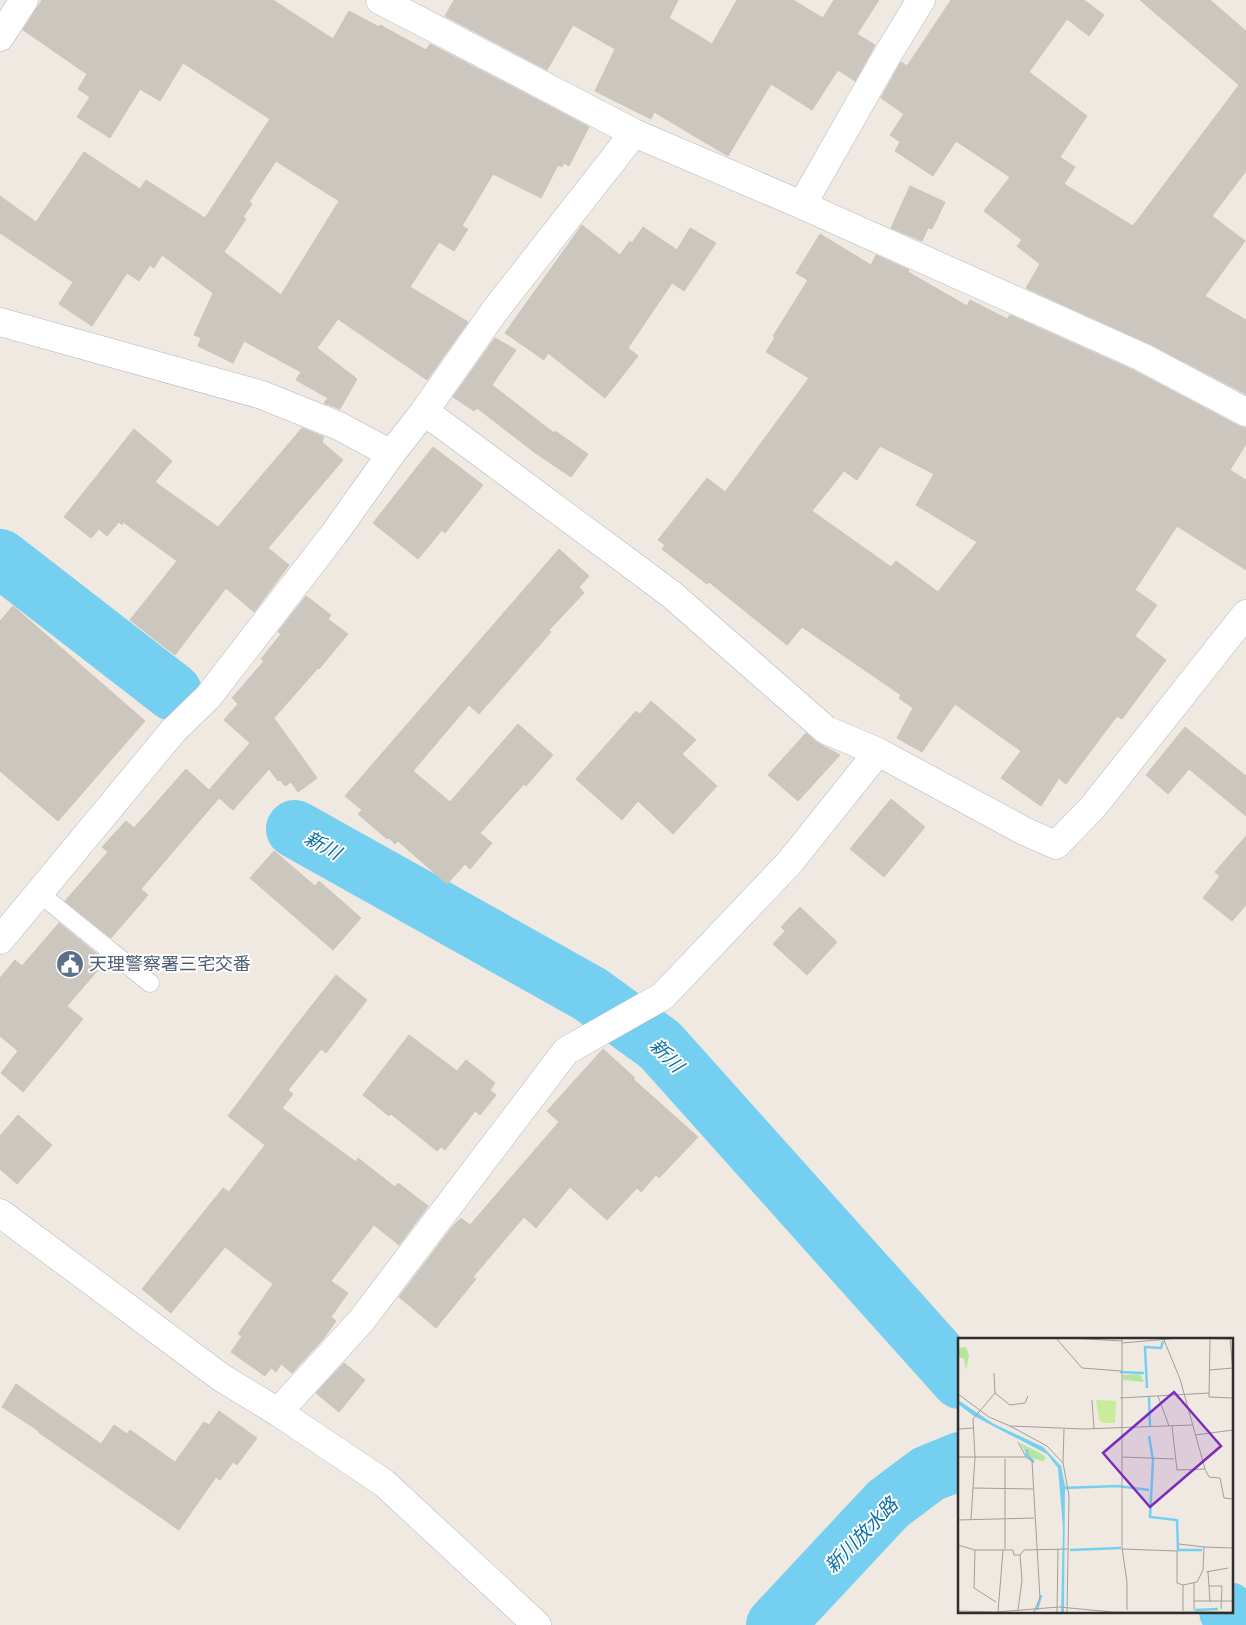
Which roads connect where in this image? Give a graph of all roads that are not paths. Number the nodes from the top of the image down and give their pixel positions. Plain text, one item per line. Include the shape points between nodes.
1 (24, 0) edge
2 (380, 0) edge
3 (921, 0) edge
4 (0, 37) edge
5 (634, 133) junction
6 (802, 206) junction
7 (0, 322) edge
8 (1246, 412) edge
9 (423, 413) junction
10 (390, 454) junction
11 (1246, 614) edge
12 (878, 752) junction
13 (39, 893) junction
14 (0, 940) edge
15 (150, 984) dead end
16 (0, 1213) edge
17 (278, 1412) junction
18 (537, 1625) edge

1 - 4 street
2 - 5 street
3 - 6 street
5 - 6 street
5 - 9 street via 496,308
6 - 8 street via 1142,357
7 - 10 street via 262,395 339,426
9 - 10 street
9 - 12 street via 671,594 826,730
10 - 13 street via 334,534 208,697 174,731
11 - 12 street via 1092,806 1056,845
12 - 17 street via 790,862 663,996 566,1051 361,1321
13 - 14 street
13 - 15 lane
16 - 17 street via 222,1378
17 - 18 street via 384,1483

